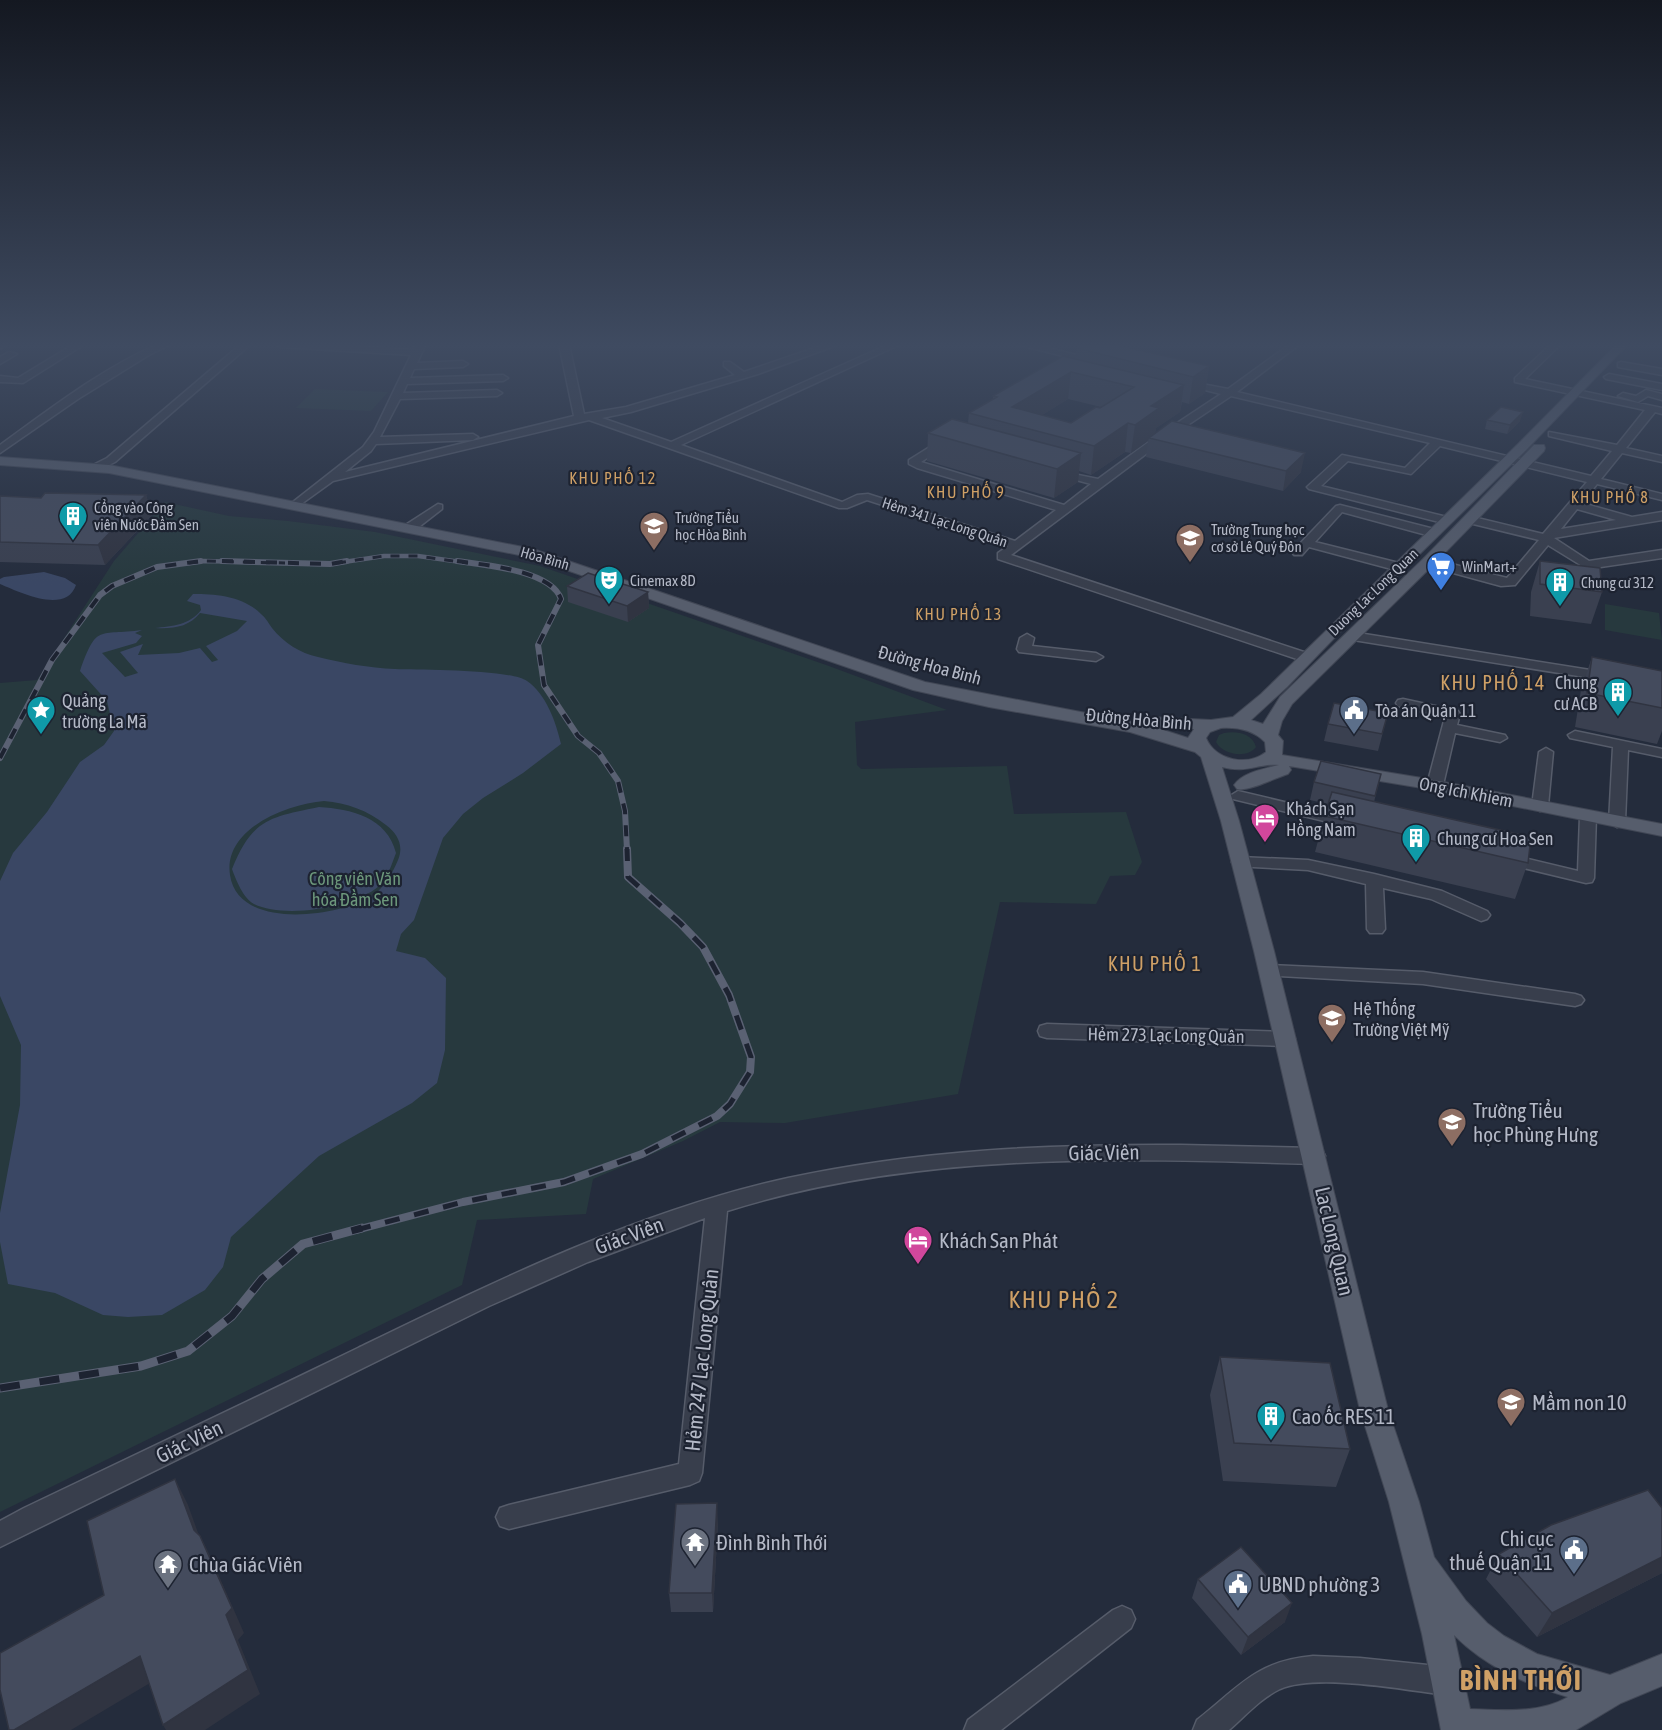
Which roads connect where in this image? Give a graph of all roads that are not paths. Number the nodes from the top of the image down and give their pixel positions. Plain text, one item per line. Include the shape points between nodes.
1 (24, 425) edge
2 (35, 425) edge
3 (152, 425) edge
4 (380, 425) edge
5 (553, 425) edge
6 (609, 425) edge
7 (718, 425) edge
8 (1176, 425) edge
9 (1364, 425) edge
10 (1547, 425) edge
11 (1562, 425) edge
12 (1643, 425) edge
13 (1553, 434) junction
14 (491, 440) junction
15 (953, 440) edge
16 (0, 441) edge
17 (372, 441) junction
18 (1438, 442) junction
19 (673, 445) junction
20 (0, 450) edge
21 (1620, 450) junction
22 (0, 455) edge
23 (1662, 459) edge
24 (0, 461) edge
25 (1516, 461) junction
26 (97, 467) junction
27 (1048, 469) edge
28 (334, 478) junction
29 (1592, 481) junction
30 (1100, 483) junction
31 (1661, 496) edge
32 (297, 504) junction
33 (1573, 504) junction
34 (438, 507) dead end
35 (1065, 509) junction
36 (1662, 516) edge
37 (1447, 520) junction
38 (1469, 520) junction
39 (1640, 520) junction
40 (411, 527) junction
41 (1434, 533) junction
42 (1547, 536) junction
43 (1017, 545) junction
44 (1662, 554) edge
45 (1428, 562) junction
46 (1399, 567) junction
47 (1352, 636) junction
48 (786, 640) joint
49 (1025, 644) dead end
50 (1096, 657) dead end
51 (1305, 657) junction
52 (1626, 680) edge
53 (1403, 704) dead end
54 (1067, 714) junction
55 (1237, 723) junction
56 (1211, 725) junction
57 (1450, 728) junction
58 (1575, 735) dead end
59 (1270, 736) junction
60 (1500, 738) dead end
61 (1621, 745) junction
62 (1205, 752) junction
63 (1546, 752) dead end
64 (1662, 753) edge
65 (1264, 761) junction
66 (1324, 767) junction
67 (1383, 776) junction
68 (1435, 785) junction
69 (1241, 790) junction
70 (1539, 806) junction
71 (1588, 816) junction
72 (1230, 821) junction
73 (1617, 822) junction
74 (1366, 826) edge
75 (1662, 830) edge
76 (1493, 856) edge
77 (1240, 862) junction
78 (1374, 879) junction
79 (1480, 915) dead end
80 (1376, 929) dead end
81 (1269, 971) junction
82 (1575, 1000) dead end
83 (1047, 1031) dead end
84 (1286, 1039) junction
85 (1315, 1156) junction
86 (717, 1205) junction
87 (509, 1517) dead end
88 (0, 1535) edge
89 (1418, 1559) junction
90 (1122, 1619) dead end
91 (1662, 1670) edge
92 (1447, 1681) junction
93 (1610, 1691) junction
94 (1458, 1728) edge
95 (978, 1730) edge
96 (1207, 1730) edge

1 - 16 street
2 - 20 street
3 - 26 street
4 - 17 street
5 - 14 street
6 - 19 street, Hẻm 341 Lạc Long Quân
7 - 19 street
8 - 30 street
9 - 18 street
10 - 25 main road
11 - 13 main road
12 - 21 street
13 - 21 street
13 - 25 main road
14 - 17 street via 483,437
14 - 28 street
15 - 35 street via 913,462
17 - 28 street
18 - 25 street
18 - 37 street via 1407,472 1346,458 1313,488
19 - 43 street, Hẻm 341 Lạc Long Quân via 843,506 868,497
21 - 23 street
21 - 29 street
22 - 26 main road via 88,462
24 - 26 main road
25 - 29 street
25 - 37 main road, Duong Lac Long Quan
25 - 38 main road, Duong Lac Long Quan
26 - 32 main road
27 - 30 street
28 - 32 street
29 - 31 street
29 - 33 street
30 - 35 street
31 - 39 street
32 - 40 main road, Hòa Bình
33 - 39 street
33 - 42 street
34 - 40 street
35 - 43 street
36 - 39 street
37 - 41 main road, Duong Lac Long Quan
38 - 42 street
38 - 45 main road, Duong Lac Long Quan
39 - 42 street
40 - 48 main road, Hòa Bình via 557,560
41 - 46 main road, Duong Lac Long Quan
41 - 46 street via 1340,508 1302,547
42 - 44 street via 1587,565
42 - 45 street via 1507,583
43 - 51 street, Hẻm 341 Lạc Long Quân via 1002,556
45 - 47 main road, Duong Lac Long Quan
46 - 51 main road, Duong Lac Long Quan
47 - 52 street
47 - 59 main road, Duong Lac Long Quan via 1286,700 1273,721
48 - 54 main road, Đường Hoa Binh via 924,688
49 - 50 street
51 - 55 main road, Duong Lac Long Quan via 1260,705
53 - 57 street via 1453,714
54 - 56 main road, Đường Hòa Bình
54 - 62 main road, Ong Ich Khiem via 1169,737
55 - 56 main road, Đường Hòa Bình
55 - 59 main road
56 - 62 main road via 1199,732 1197,738
57 - 60 street
57 - 68 street
58 - 61 street
59 - 65 main road, Duong Lac Long Quan via 1276,749
59 - 67 main road via 1309,753
61 - 64 street
61 - 73 street
62 - 65 main road, Ong Ich Khiem via 1234,764
62 - 72 main road, Lac Long Quan
63 - 70 street
65 - 66 main road, Ong Ich Khiem
65 - 69 main road via 1252,768
66 - 67 main road, Ong Ich Khiem
66 - 69 main road via 1281,770 1260,776
67 - 68 main road, Ong Ich Khiem
68 - 70 main road, Ong Ich Khiem
69 - 72 main road
69 - 74 street
70 - 71 main road, Ong Ich Khiem
71 - 73 main road, Ong Ich Khiem
71 - 76 street via 1586,878
72 - 77 main road, Lac Long Quan
73 - 75 main road, Ong Ich Khiem
77 - 78 street via 1308,865
77 - 81 main road, Lac Long Quan
78 - 79 street via 1436,895
78 - 80 street
81 - 82 street via 1423,978
81 - 84 main road, Lac Long Quan
83 - 84 street, Hẻm 273 Lạc Long Quân
84 - 85 main road, Lac Long Quan
85 - 86 street, Giác Viên via 1140,1151 1009,1155 865,1172
85 - 89 main road, Lac Long Quan via 1374,1410
86 - 87 street, Hẻm 247 Lạc Long Quân via 690,1473
86 - 88 street, Giác Viên via 649,1227 548,1268
89 - 92 main road, Lac Long Quan
89 - 93 main road via 1459,1617 1487,1644 1520,1664 1561,1680
90 - 95 street
91 - 93 main road
92 - 94 main road, Lac Long Quan
92 - 96 street via 1348,1671 1278,1676 1251,1692
93 - 94 main road via 1560,1721 1517,1727

